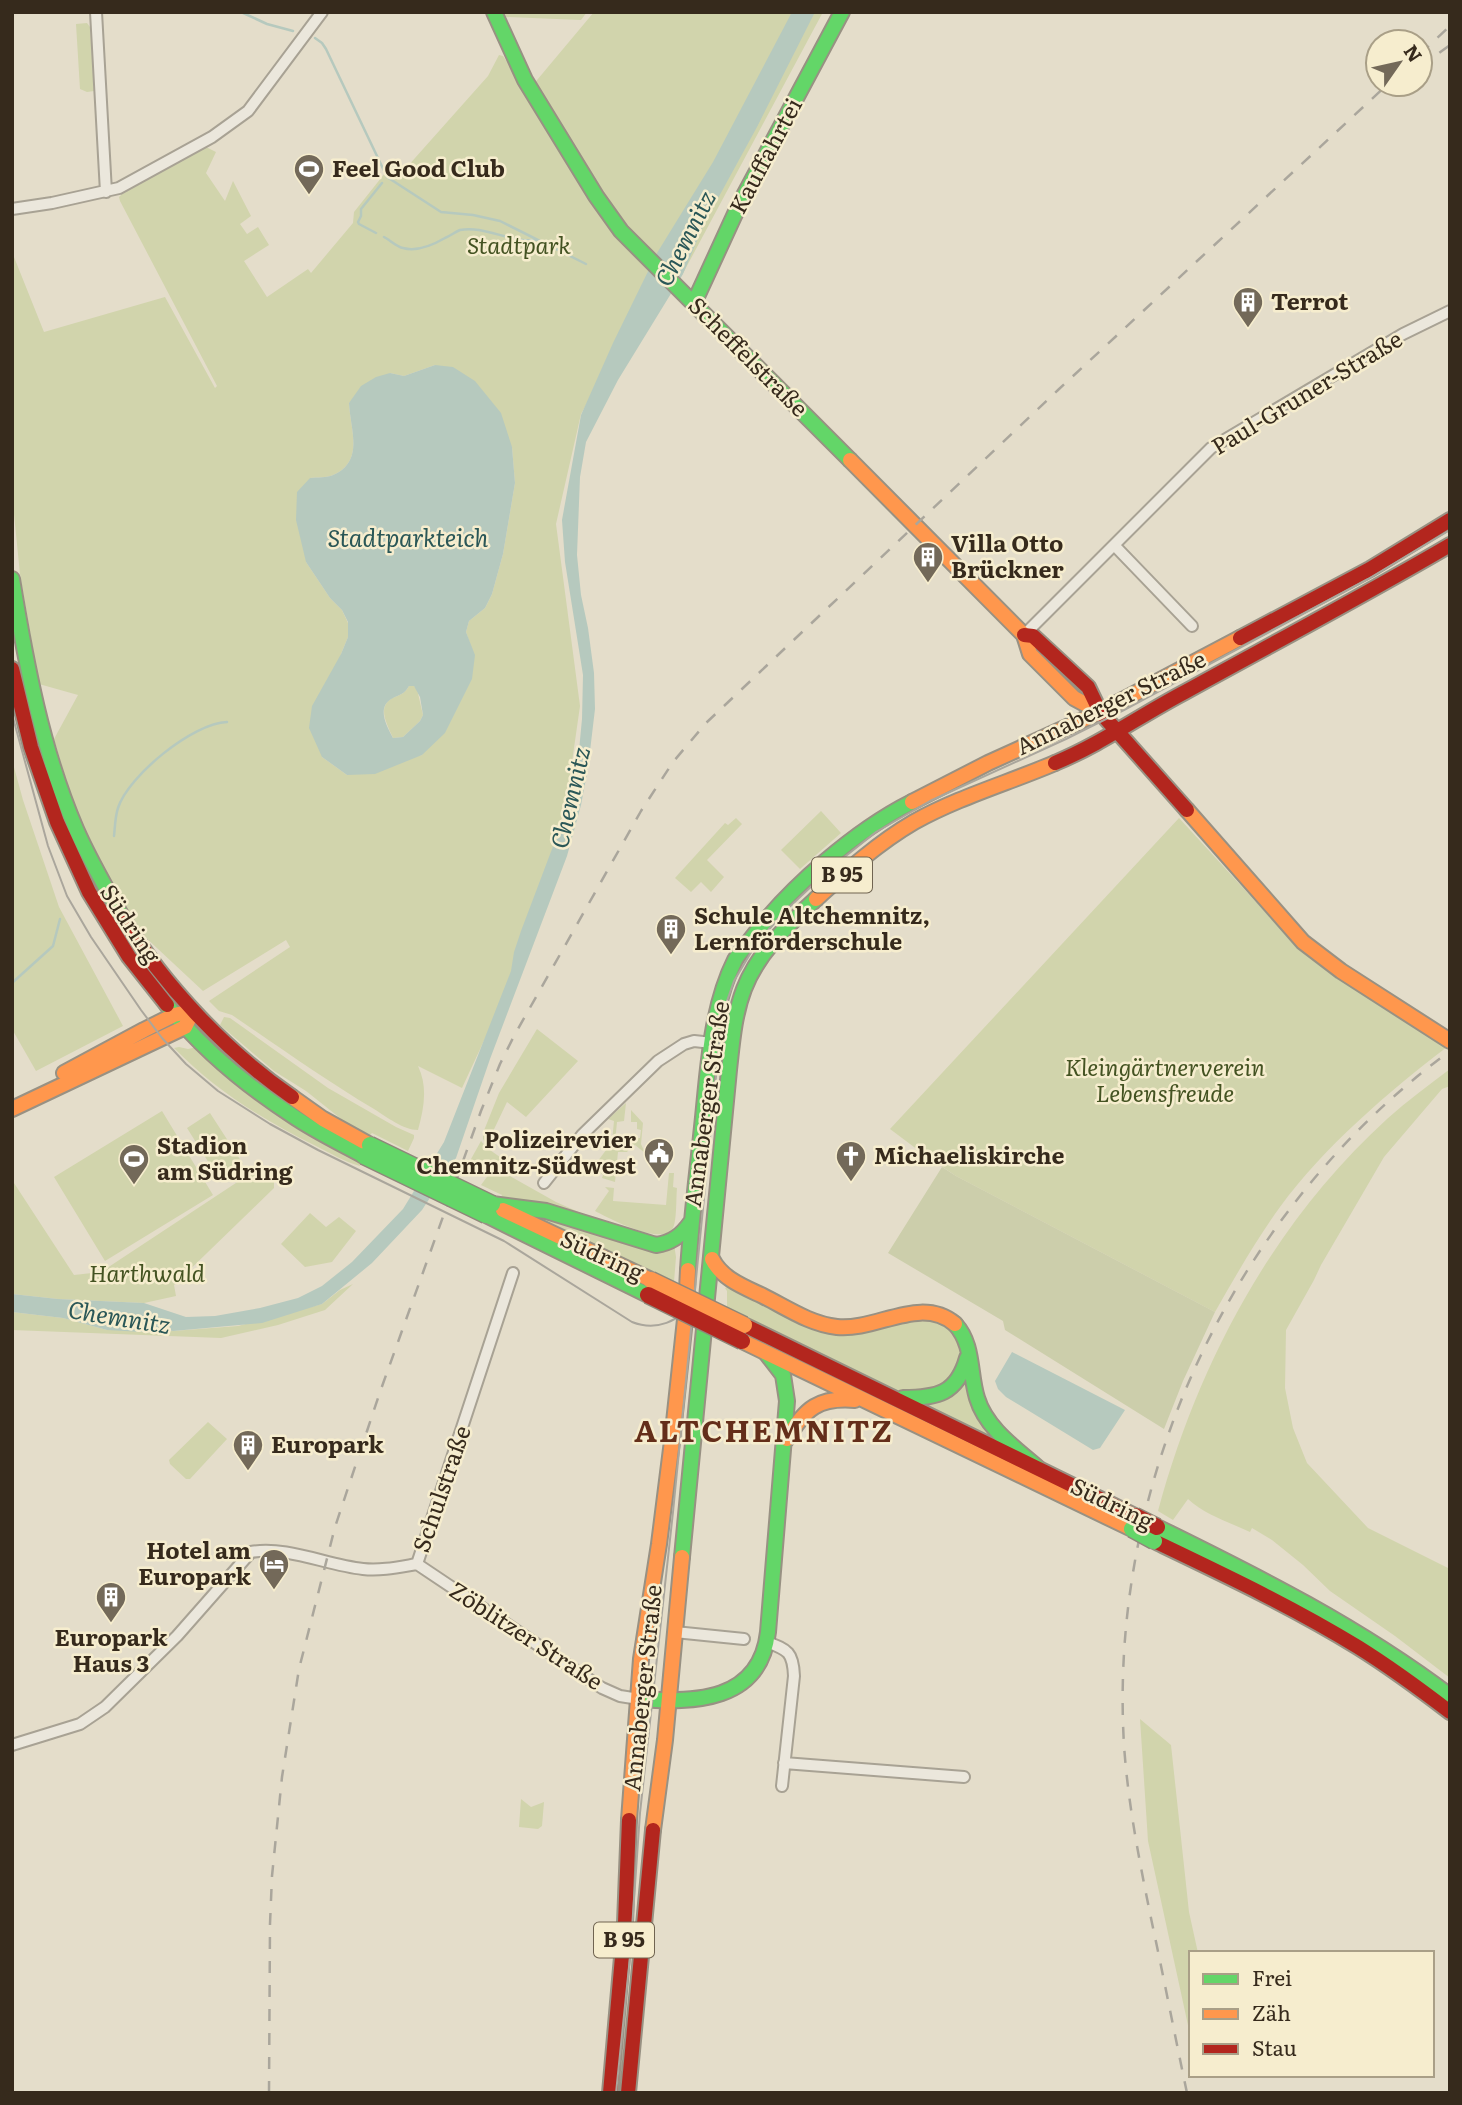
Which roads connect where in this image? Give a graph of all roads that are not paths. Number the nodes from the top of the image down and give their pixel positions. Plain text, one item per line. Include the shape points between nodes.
1 (96, 12) edge
2 (322, 12) edge
3 (494, 12) edge
4 (842, 12) edge
5 (106, 191) junction
6 (12, 209) edge
7 (694, 303) junction
8 (1450, 312) edge
9 (1450, 520) edge
10 (1114, 545) junction
11 (1450, 545) edge
12 (12, 579) edge
13 (1192, 626) dead end
14 (1024, 635) junction
15 (12, 669) edge
16 (1109, 721) junction
17 (188, 1015) junction
18 (1450, 1041) edge
19 (712, 1043) junction
20 (12, 1099) edge
21 (12, 1109) edge
22 (544, 1183) dead end
23 (489, 1210) junction
24 (691, 1222) junction
25 (712, 1259) junction
26 (513, 1273) dead end
27 (740, 1284) junction
28 (707, 1303) junction
29 (743, 1333) junction
30 (968, 1345) junction
31 (766, 1353) junction
32 (808, 1373) junction
33 (852, 1377) junction
34 (896, 1398) junction
35 (787, 1401) junction
36 (866, 1401) junction
37 (784, 1444) junction
38 (1038, 1468) junction
39 (1134, 1523) junction
40 (1156, 1534) junction
41 (417, 1564) junction
42 (675, 1632) junction
43 (744, 1639) dead end
44 (767, 1642) junction
45 (1450, 1696) edge
46 (639, 1699) junction
47 (668, 1701) junction
48 (1450, 1712) edge
49 (12, 1745) edge
50 (784, 1763) junction
51 (964, 1777) dead end
52 (782, 1786) dead end
53 (610, 2093) edge
54 (628, 2093) edge

1 - 5 street
2 - 5 street via 248,111 212,136
3 - 7 main road, Scheffelstraße via 525,80 590,187 621,231
4 - 7 main road, Kauffahrtei via 740,203
5 - 6 street
7 - 14 main road, Scheffelstraße
8 - 10 street, Paul-Gruner-Straße via 1403,334 1211,448
9 - 16 main road, Annaberger Straße / B 95
10 - 13 street
10 - 14 street, Paul-Gruner-Straße
11 - 16 main road, Annaberger Straße / B 95 via 1165,702
12 - 17 main road, Südring via 29,675 77,832 137,940
14 - 16 main road, Scheffelstraße via 1030,654 1074,698
15 - 17 main road, Südring via 45,791 78,870 109,928 155,993
16 - 18 main road, Scheffelstraße via 1312,950
16 - 19 main road, Annaberger Straße / B 95 via 988,762 916,798 853,839 776,909 742,949 724,985
16 - 25 main road, Annaberger Straße / B 95 via 1087,748 910,824 848,869 766,951 744,988 736,1018
17 - 20 main road
17 - 21 main road
17 - 23 main road, Südring, bridge via 210,1053 306,1125
19 - 22 street via 684,1044 658,1061 582,1135
19 - 24 main road, Annaberger Straße / B 95
23 - 24 main road via 546,1211 656,1245 677,1239
23 - 29 main road, Südring, bridge
24 - 46 main road, Annaberger Straße / B 95 via 680,1365
25 - 27 main road
25 - 28 main road, Annaberger Straße / B 95
26 - 41 street, Schulstraße
27 - 28 main road via 721,1289
27 - 30 main road via 808,1318 844,1328 916,1312 939,1314 955,1323
28 - 42 main road, Annaberger Straße / B 95
29 - 31 main road, Südring
29 - 33 main road, Südring
30 - 34 main road via 962,1375 947,1391 925,1398
30 - 38 main road via 976,1401 982,1412
31 - 32 main road, Südring
31 - 35 main road via 783,1375
32 - 33 main road
32 - 35 main road via 798,1380
32 - 36 main road, Südring
33 - 34 main road, Südring
34 - 38 main road, Südring
35 - 37 main road
36 - 37 main road via 822,1401 802,1415
36 - 39 main road, Südring
37 - 44 main road
38 - 39 main road, Südring
39 - 40 main road, Südring, bridge
40 - 45 main road, Südring via 1261,1578 1320,1610
40 - 48 main road, Südring via 1332,1631
41 - 46 street, Zöblitzer Straße via 602,1688
41 - 49 street, Schulstraße via 362,1569 268,1549 251,1552 177,1636 105,1707 80,1724
42 - 43 street
42 - 47 main road, Annaberger Straße / B 95
44 - 47 main road via 758,1666 729,1692 695,1702
44 - 50 street via 784,1649 794,1661
46 - 47 main road
46 - 53 main road, Annaberger Straße / B 95
47 - 54 main road, Annaberger Straße / B 95
50 - 51 street
50 - 52 street

